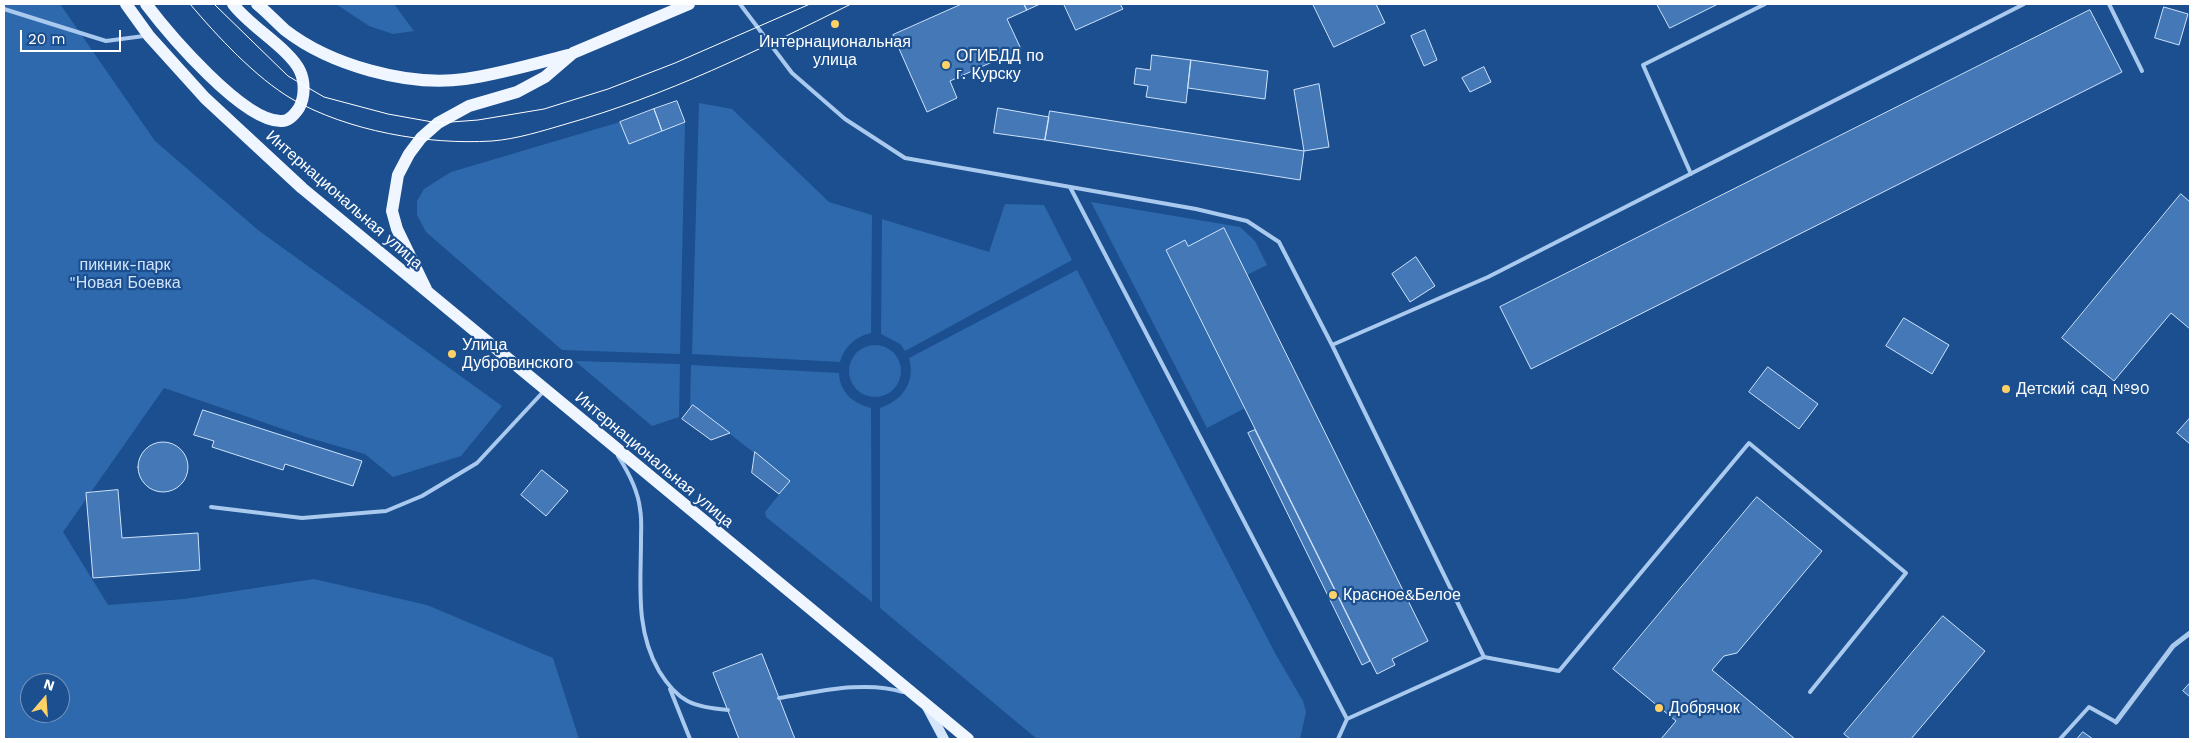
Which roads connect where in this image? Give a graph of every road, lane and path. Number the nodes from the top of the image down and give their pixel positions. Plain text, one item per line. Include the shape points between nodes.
1 (126, 4) edge
2 (146, 4) edge
3 (233, 4) edge
4 (257, 4) edge
5 (689, 4) edge
6 (740, 4) edge
7 (1765, 4) edge
8 (2024, 4) edge
9 (2109, 4) edge
10 (4, 9) edge
11 (149, 36) junction
12 (573, 54) junction
13 (2142, 71) dead end
14 (1690, 174) junction
15 (1070, 186) junction
16 (428, 294) junction
17 (1332, 346) junction
18 (545, 390) junction
19 (612, 446) junction
20 (211, 507) dead end
21 (2190, 633) edge
22 (1484, 657) junction
23 (669, 687) junction
24 (1810, 692) dead end
25 (917, 697) junction
26 (779, 698) dead end
27 (728, 710) dead end
28 (1347, 719) junction
29 (2116, 722) joint
30 (690, 739) edge
31 (944, 739) edge
32 (968, 739) edge
33 (1338, 739) edge
34 (2060, 739) edge

1 - 11 main road, Интернациональная улица
2 - 3 main road via 170,36 228,92 257,115 284,122 301,104 304,85 300,70
4 - 12 main road via 310,46 383,74 426,80 463,79
5 - 12 main road
6 - 15 lane via 792,74 846,119 906,158
7 - 14 lane via 1643,66
8 - 14 lane
9 - 13 lane
10 - 11 lane via 106,41
11 - 16 main road, Интернациональная улица via 205,98 302,188
12 - 16 main road via 546,77 517,92 469,106 438,123 409,154 398,175 392,211 397,229
14 - 17 lane via 1488,277
15 - 17 lane via 1247,221 1279,242
15 - 28 lane
16 - 18 main road, Интернациональная улица
17 - 22 lane
18 - 19 main road, Интернациональная улица
18 - 20 lane via 477,463 422,496 386,511 302,518
19 - 23 lane via 631,476 640,509 642,628 652,658
19 - 25 main road, Интернациональная улица
21 - 29 street via 2173,646
22 - 24 lane via 1559,671 1749,442 1906,573
22 - 28 lane
23 - 27 lane via 700,708
23 - 30 lane
25 - 26 lane via 892,688 869,687
25 - 31 main road via 931,714
25 - 32 main road, Интернациональная улица
28 - 33 lane
29 - 34 lane via 2089,707

